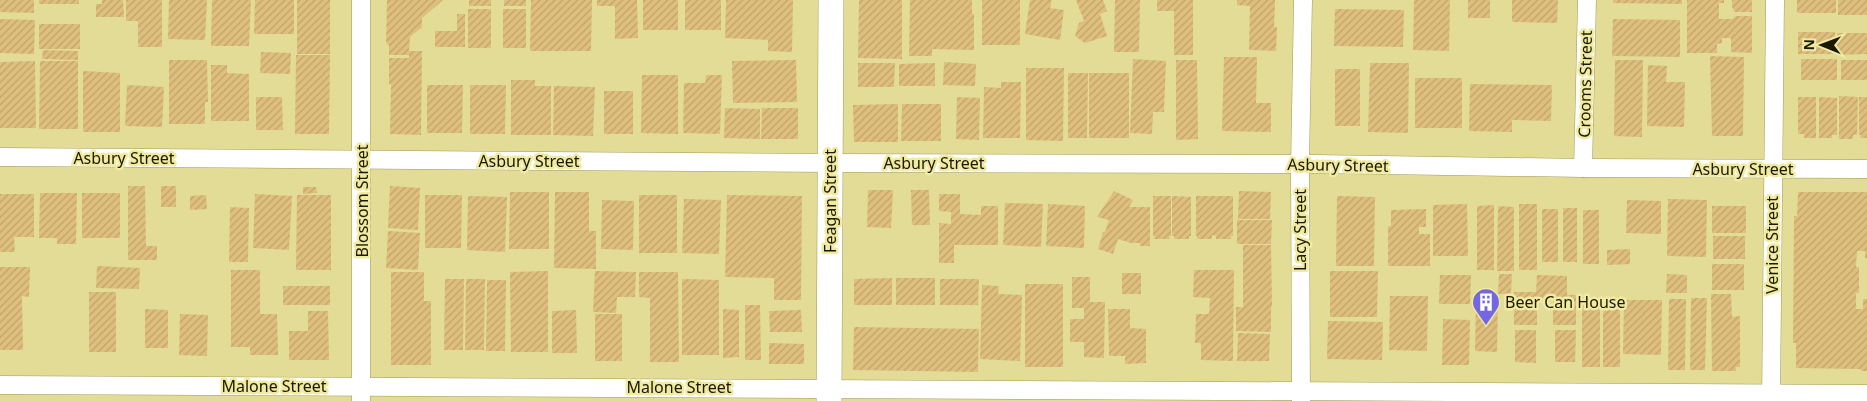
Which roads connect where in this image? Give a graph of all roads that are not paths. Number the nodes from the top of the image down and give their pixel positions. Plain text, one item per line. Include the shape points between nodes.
1 (361, 0) edge
2 (831, 0) edge
3 (1304, 0) edge
4 (1587, 0) edge
5 (1775, 0) edge
6 (0, 157) edge
7 (362, 160) junction
8 (830, 163) junction
9 (1300, 164) junction
10 (1584, 168) junction
11 (1773, 169) junction
12 (1867, 169) edge
13 (0, 385) edge
14 (361, 393) edge
15 (829, 394) edge
16 (1867, 394) edge
17 (1301, 396) edge
18 (1771, 397) edge

1 - 7 street, Blossom Street
2 - 8 street, Feagan Street
3 - 9 street, Lacy Street
4 - 10 street, Crooms Street
5 - 11 street, Venice Street
6 - 7 street, Asbury Street
7 - 8 street, Asbury Street
7 - 14 street, Blossom Street
8 - 9 street, Asbury Street
8 - 15 street, Feagan Street
9 - 10 street, Asbury Street
9 - 17 street, Lacy Street
10 - 11 street, Asbury Street
11 - 12 street, Asbury Street
11 - 18 street, Venice Street
13 - 14 street, Malone Street
14 - 15 street, Malone Street
15 - 17 street, Malone Street
16 - 18 street, Malone Street
17 - 18 street, Malone Street

